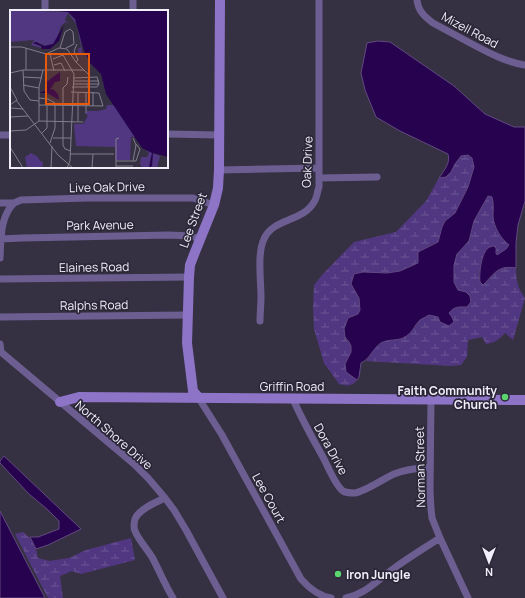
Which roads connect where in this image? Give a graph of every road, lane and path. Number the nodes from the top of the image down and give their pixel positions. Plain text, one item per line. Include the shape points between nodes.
1 (220, 0) edge
2 (319, 0) edge
3 (417, 0) edge
4 (525, 65) edge
5 (168, 134) edge
6 (220, 135) junction
7 (319, 168) junction
8 (219, 170) junction
9 (377, 177) dead end
10 (319, 178) junction
11 (0, 203) edge
12 (14, 203) junction
13 (214, 205) junction
14 (0, 239) edge
15 (200, 239) junction
16 (0, 258) edge
17 (189, 276) junction
18 (0, 279) edge
19 (187, 315) junction
20 (0, 317) edge
21 (260, 321) dead end
22 (0, 344) edge
23 (198, 397) junction
24 (293, 399) junction
25 (431, 400) junction
26 (525, 400) edge
27 (60, 402) junction
28 (430, 467) junction
29 (165, 498) junction
30 (440, 538) junction
31 (173, 598) edge
32 (223, 598) edge
33 (331, 598) edge
34 (346, 598) edge
35 (468, 598) edge

1 - 6 street, Lee Street
2 - 7 street, Oak Drive
3 - 4 street, Mizell Road via 421,13 433,23 489,53
5 - 6 street
6 - 8 street, Lee Street
7 - 8 street
7 - 10 street, Oak Drive
8 - 13 street, Lee Street
9 - 10 street
10 - 21 street, Oak Drive via 316,196 309,209 272,228 264,239 260,251
11 - 12 street, Live Oak Drive
12 - 13 street, Live Oak Drive via 36,199 193,198
12 - 14 street via 2,219
13 - 15 street, Lee Street
14 - 15 street, Park Avenue via 168,235
14 - 16 street
15 - 17 street, Lee Street via 190,265
17 - 18 street, Elaines Road
17 - 19 street, Lee Street
19 - 20 street, Ralphs Road
19 - 23 street, Lee Street via 189,362 193,391
22 - 27 street, North Shore Drive via 1,352
23 - 24 street, Griffin Road
23 - 27 street, Griffin Road via 79,397
23 - 33 street, Lee Court via 219,430 301,579 312,590
24 - 25 street, Griffin Road
24 - 28 street, Dora Drive via 332,476 344,491 356,493 406,470
25 - 26 street, Griffin Road
25 - 28 street, Norman Street
27 - 29 street, North Shore Drive via 134,464
28 - 30 street, Norman Street via 432,518
29 - 31 street via 137,515 134,529
29 - 32 street, North Shore Drive via 186,530
30 - 34 street via 384,575 365,591
30 - 35 street, Norman Street

